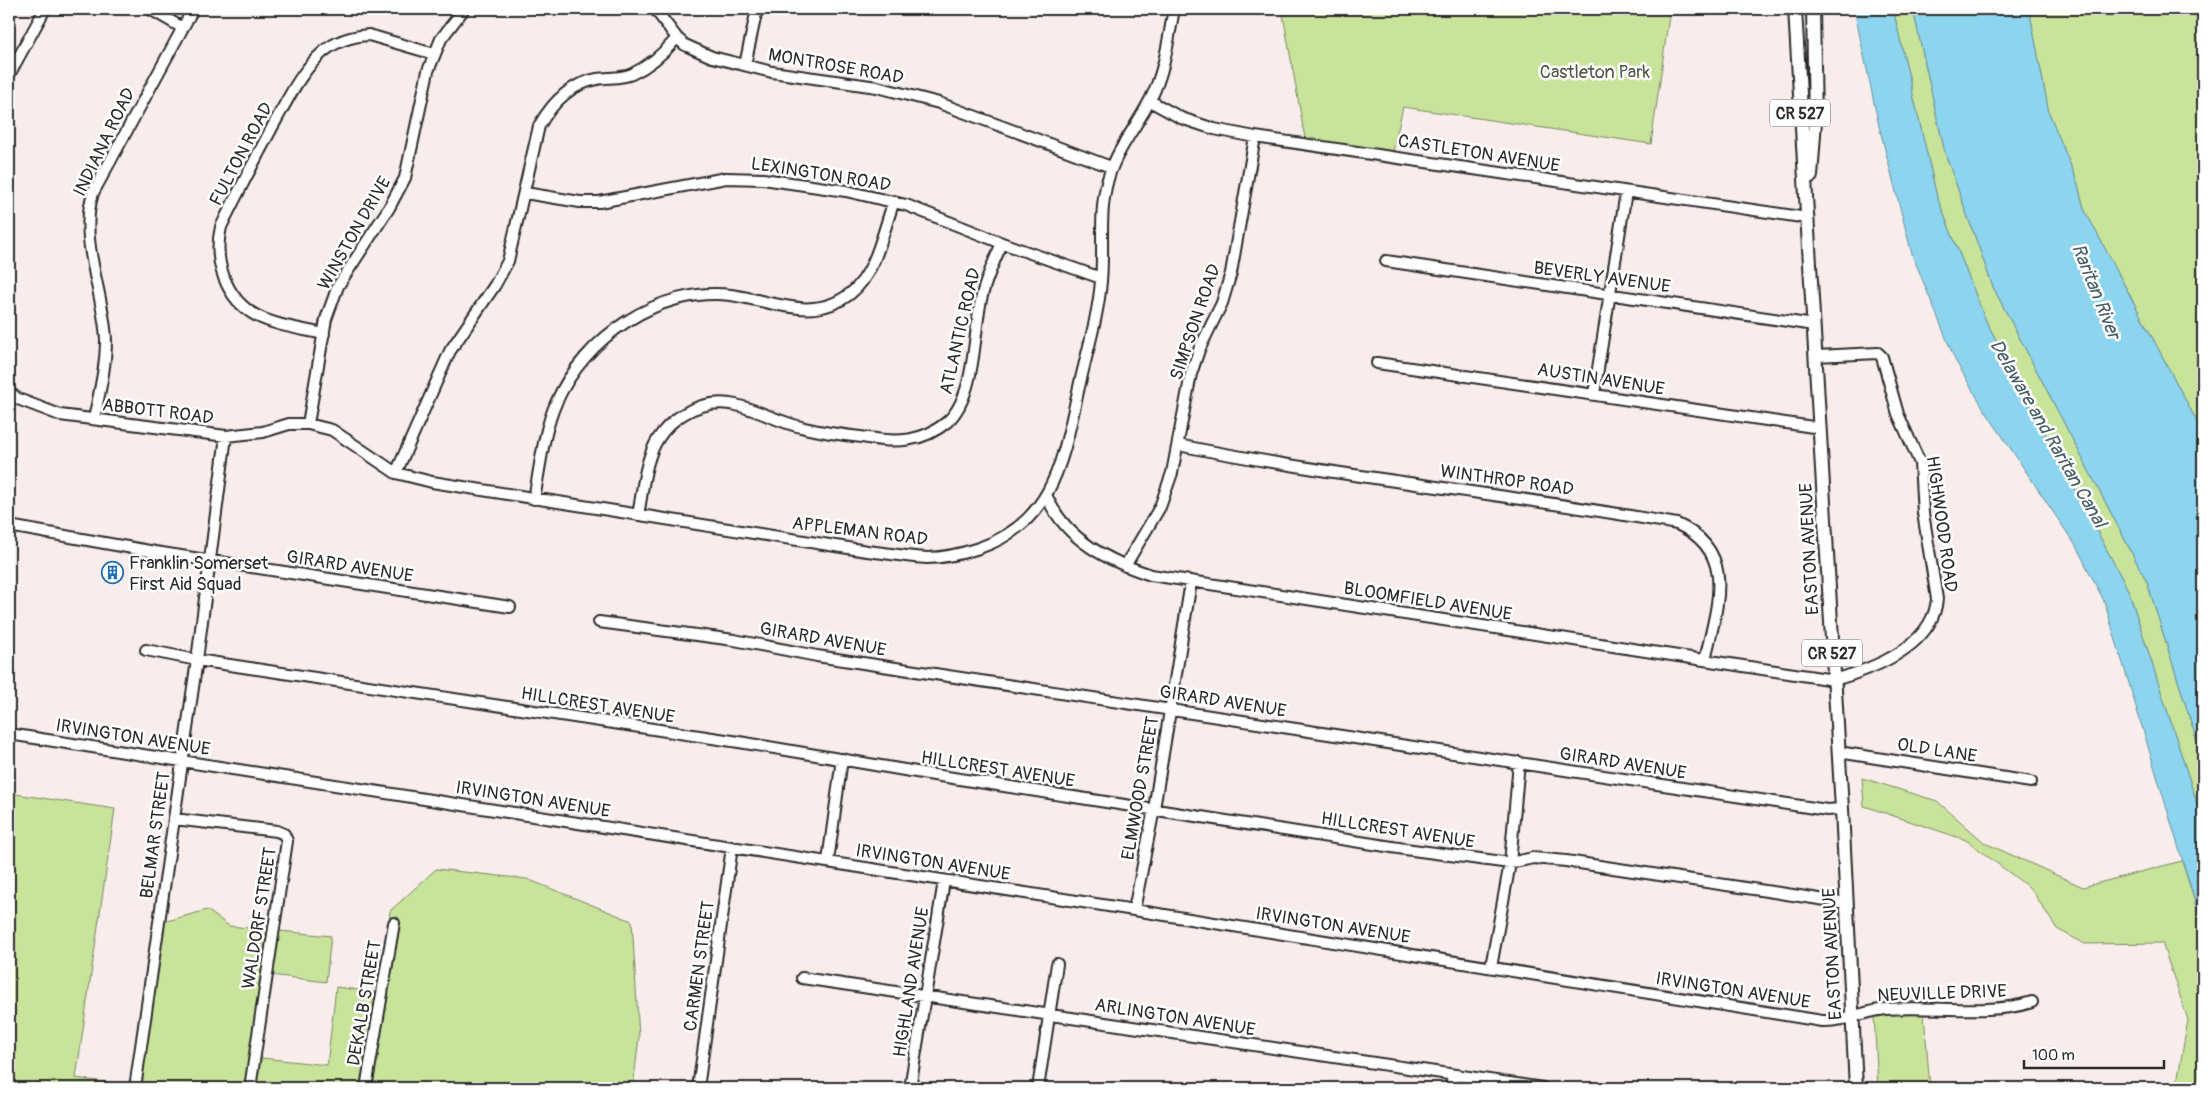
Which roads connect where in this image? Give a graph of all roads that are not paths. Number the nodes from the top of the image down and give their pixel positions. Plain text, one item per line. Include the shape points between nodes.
1 (45, 9) edge
2 (150, 9) edge
3 (193, 9) edge
4 (464, 9) edge
5 (655, 9) edge
6 (757, 9) edge
7 (1174, 9) edge
8 (1795, 9) edge
9 (1812, 9) edge
10 (181, 27) junction
11 (677, 38) junction
12 (434, 54) junction
13 (745, 65) junction
14 (9, 75) edge
15 (1150, 101) junction
16 (1256, 137) junction
17 (1111, 167) junction
18 (1626, 192) junction
19 (525, 193) junction
20 (894, 201) junction
21 (1808, 218) junction
22 (1002, 243) junction
23 (1386, 261) dead end
24 (1101, 278) junction
25 (1609, 295) junction
26 (1814, 325) junction
27 (324, 334) junction
28 (1816, 356) junction
29 (1377, 363) dead end
30 (9, 392) edge
31 (1594, 394) junction
32 (94, 419) junction
33 (308, 424) junction
34 (1820, 428) junction
35 (226, 436) junction
36 (1178, 445) junction
37 (396, 473) junction
38 (1046, 498) junction
39 (534, 499) junction
40 (638, 515) junction
41 (9, 526) edge
42 (210, 560) junction
43 (1125, 566) junction
44 (1191, 582) junction
45 (510, 607) dead end
46 (599, 622) dead end
47 (146, 650) dead end
48 (197, 660) junction
49 (1705, 660) junction
50 (1834, 680) junction
51 (1170, 709) junction
52 (9, 734) edge
53 (1838, 752) junction
54 (842, 759) junction
55 (182, 762) junction
56 (1519, 762) junction
57 (2031, 782) dead end
58 (1154, 809) junction
59 (1842, 809) junction
60 (174, 819) junction
61 (732, 848) junction
62 (828, 861) junction
63 (1510, 863) junction
64 (944, 881) junction
65 (1846, 903) junction
66 (1134, 910) junction
67 (394, 923) dead end
68 (1057, 964) dead end
69 (1491, 967) junction
70 (802, 978) dead end
71 (925, 994) junction
72 (2032, 1002) dead end
73 (1049, 1014) junction
74 (1852, 1017) junction
75 (1453, 1075) junction
76 (135, 1088) edge
77 (250, 1088) edge
78 (366, 1088) edge
79 (698, 1088) edge
80 (910, 1088) edge
81 (1038, 1088) edge
82 (1451, 1088) edge
83 (1543, 1088) edge
84 (1856, 1088) edge

1 - 14 street
2 - 10 street
3 - 10 street, INDIANA ROAD
4 - 12 street, WINSTON DRIVE
5 - 11 street, MONTROSE ROAD
6 - 13 street
7 - 15 street, APPLEMAN ROAD via 1163,65
8 - 21 main road, EASTON AVENUE / CR 527
9 - 21 main road, EASTON AVENUE / CR 527 via 1815,120
10 - 32 street, INDIANA ROAD via 89,206 92,256 106,341
11 - 13 street, MONTROSE ROAD via 698,52
11 - 19 street via 649,64 630,75 587,82 555,100 539,126
12 - 27 street, WINSTON DRIVE via 405,178 390,208 338,286
12 - 27 street, FULTON ROAD via 370,35 340,42 324,51 305,70 290,95 221,227 219,264 225,283 242,304 256,315 275,322
13 - 17 street, MONTROSE ROAD via 877,87 939,103
15 - 16 street, CASTLETON AVENUE via 1181,118 1214,129
15 - 17 street, APPLEMAN ROAD
16 - 18 street, CASTLETON AVENUE
16 - 36 street, SIMPSON ROAD via 1232,273 1191,374
17 - 24 street, APPLEMAN ROAD via 1105,190
18 - 21 street, CASTLETON AVENUE
18 - 25 street
19 - 20 street, LEXINGTON ROAD via 599,202 726,178 763,179
19 - 37 street via 508,261 450,351
20 - 22 street, LEXINGTON ROAD
20 - 39 street via 870,269 855,289 837,302 805,310 715,294 676,299 634,317 608,335 572,374 556,402
21 - 26 main road, EASTON AVENUE / CR 527
22 - 24 street, LEXINGTON ROAD
22 - 40 street, ATLANTIC ROAD via 982,294 966,392 958,409 946,422 912,440 893,442 800,427 738,406 706,405 686,413 660,434 647,467
23 - 25 street, BEVERLY AVENUE
24 - 38 street, APPLEMAN ROAD via 1067,440
25 - 26 street, BEVERLY AVENUE
25 - 31 street
26 - 28 main road, EASTON AVENUE / CR 527
27 - 33 street, WINSTON DRIVE
28 - 34 main road, EASTON AVENUE / CR 527
28 - 50 street, HIGHWOOD ROAD via 1878,353 1882,357 1898,414 1920,463 1923,513 1937,599 1928,627 1913,643 1861,672
29 - 31 street, AUSTIN AVENUE
30 - 32 street, ABBOTT ROAD via 51,413
31 - 34 street, AUSTIN AVENUE
32 - 35 street, ABBOTT ROAD
33 - 35 street, ABBOTT ROAD via 289,424 263,432
33 - 37 street, APPLEMAN ROAD via 332,430
34 - 50 main road, EASTON AVENUE / CR 527
35 - 42 street, BELMAR STREET
36 - 43 street, SIMPSON ROAD via 1160,507
36 - 49 street, WINTHROP ROAD via 1253,460 1576,506 1677,524 1707,546 1718,568 1718,597
37 - 39 street, APPLEMAN ROAD
38 - 40 street, APPLEMAN ROAD via 1016,530 991,544 968,552 929,558
38 - 43 street, BLOOMFIELD AVENUE via 1068,530 1105,558
39 - 40 street, APPLEMAN ROAD
41 - 42 street, GIRARD AVENUE
42 - 45 street, GIRARD AVENUE
42 - 48 street, BELMAR STREET
43 - 44 street, BLOOMFIELD AVENUE via 1151,575
44 - 49 street, BLOOMFIELD AVENUE
44 - 51 street, ELMWOOD STREET
46 - 51 street, GIRARD AVENUE via 734,640 834,659
47 - 48 street, HILLCREST AVENUE
48 - 54 street, HILLCREST AVENUE
48 - 55 street, BELMAR STREET
49 - 50 street, BLOOMFIELD AVENUE
50 - 53 main road, EASTON AVENUE / CR 527
51 - 56 street, GIRARD AVENUE
51 - 58 street, ELMWOOD STREET
52 - 55 street, IRVINGTON AVENUE
53 - 57 street, OLD LANE
53 - 59 main road, EASTON AVENUE / CR 527
54 - 58 street, HILLCREST AVENUE
54 - 62 street
55 - 60 street, BELMAR STREET
55 - 61 street, IRVINGTON AVENUE
56 - 59 street, GIRARD AVENUE via 1654,785 1827,810
56 - 63 street
58 - 63 street, HILLCREST AVENUE
58 - 66 street, ELMWOOD STREET
59 - 65 main road, EASTON AVENUE / CR 527
60 - 76 street, BELMAR STREET
60 - 77 street, WALDORF STREET via 277,831 284,834 287,841
61 - 62 street, IRVINGTON AVENUE
61 - 79 street, CARMEN STREET
62 - 64 street, IRVINGTON AVENUE
63 - 65 street, HILLCREST AVENUE via 1533,858 1566,861
63 - 69 street
64 - 66 street, IRVINGTON AVENUE
64 - 71 street, HIGHLAND AVENUE
65 - 74 main road, EASTON AVENUE / CR 527
66 - 69 street, IRVINGTON AVENUE
67 - 78 street, DEKALB STREET
68 - 73 street
69 - 74 street, IRVINGTON AVENUE via 1822,1021
70 - 71 street, ARLINGTON AVENUE
71 - 73 street, ARLINGTON AVENUE
71 - 80 street, HIGHLAND AVENUE
72 - 74 street, NEUVILLE DRIVE via 2005,1007 1886,1009
73 - 75 street, ARLINGTON AVENUE
73 - 81 street
74 - 84 main road, EASTON AVENUE / CR 527
75 - 82 street
75 - 83 street, ARLINGTON AVENUE

